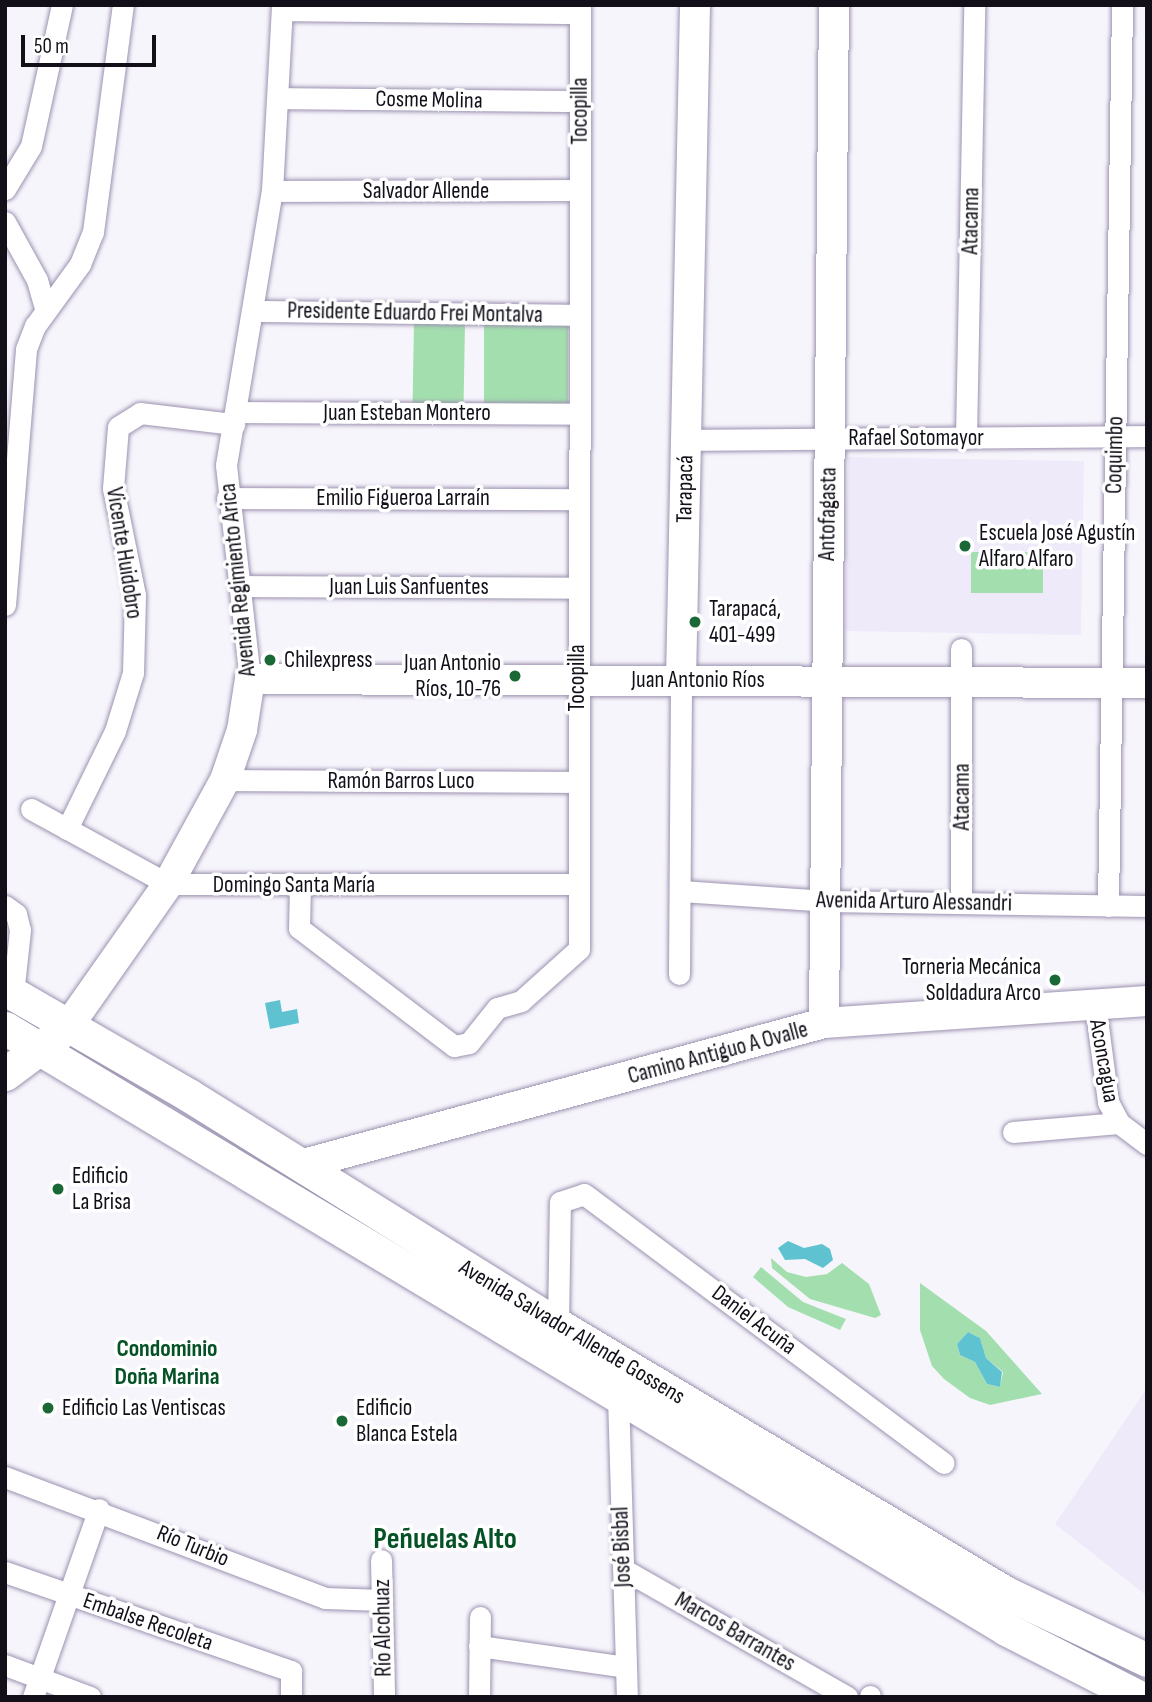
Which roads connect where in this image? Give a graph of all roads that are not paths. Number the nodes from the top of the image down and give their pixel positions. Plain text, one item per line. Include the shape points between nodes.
1 (62, 5) edge
2 (123, 5) edge
3 (695, 5) edge
4 (834, 5) edge
5 (975, 5) edge
6 (1122, 5) edge
7 (282, 8) edge
8 (398, 8) edge
9 (490, 9) edge
10 (580, 9) edge
11 (279, 98) junction
12 (580, 101) junction
13 (5, 189) edge
14 (579, 190) junction
15 (272, 191) junction
16 (5, 222) edge
17 (46, 311) junction
18 (253, 311) junction
19 (578, 315) junction
20 (578, 414) junction
21 (235, 418) junction
22 (1115, 436) junction
23 (1147, 436) edge
24 (966, 438) junction
25 (829, 439) junction
26 (686, 440) junction
27 (228, 498) junction
28 (578, 499) junction
29 (242, 586) junction
30 (577, 588) junction
31 (5, 605) edge
32 (961, 649) dead end
33 (250, 679) junction
34 (577, 680) junction
35 (681, 680) junction
36 (826, 681) junction
37 (962, 682) junction
38 (1111, 683) junction
39 (1147, 683) edge
40 (225, 780) junction
41 (576, 782) junction
42 (31, 809) dead end
43 (67, 829) junction
44 (168, 884) junction
45 (576, 884) junction
46 (300, 885) junction
47 (681, 891) junction
48 (826, 901) junction
49 (961, 903) junction
50 (5, 906) edge
51 (1108, 906) junction
52 (1147, 906) edge
53 (678, 974) dead end
54 (9, 992) edge
55 (1147, 1001) edge
56 (1094, 1004) junction
57 (824, 1023) junction
58 (69, 1025) junction
59 (5, 1028) edge
60 (40, 1048) junction
61 (5, 1074) edge
62 (1013, 1132) dead end
63 (1136, 1134) edge
64 (300, 1165) junction
65 (558, 1325) junction
66 (618, 1396) junction
67 (944, 1463) dead end
68 (5, 1477) edge
69 (99, 1509) junction
70 (381, 1560) dead end
71 (623, 1569) junction
72 (5, 1572) edge
73 (68, 1595) junction
74 (382, 1600) junction
75 (480, 1617) dead end
76 (479, 1646) junction
77 (1147, 1660) edge
78 (5, 1665) edge
79 (626, 1667) junction
80 (36, 1688) edge
81 (90, 1697) edge
82 (291, 1697) edge
83 (384, 1697) edge
84 (479, 1697) edge
85 (627, 1697) edge
86 (847, 1697) edge
87 (1139, 1697) edge

1 - 13 street via 31,146
2 - 17 street via 93,232 72,279
3 - 26 main road, Tarapacá
4 - 25 main road, Antofagasta
5 - 24 street, Atacama
6 - 22 street, Coquimbo
7 - 8 street
7 - 11 street, Avenida Regimiento Arica
8 - 9 street
9 - 10 street
10 - 12 street, Tocopilla
11 - 12 street, Cosme Molina
11 - 15 street, Avenida Regimiento Arica
12 - 14 street, Tocopilla
14 - 15 street, Salvador Allende
14 - 19 street, Tocopilla
15 - 18 street, Avenida Regimiento Arica
16 - 17 street via 37,280
17 - 31 street via 26,349
18 - 19 street, Presidente Eduardo Frei Montalva
18 - 21 street, Avenida Regimiento Arica
19 - 20 street, Tocopilla
20 - 21 street, Juan Esteban Montero
20 - 28 street, Tocopilla
21 - 27 street, Avenida Regimiento Arica via 226,466
21 - 43 street, Vicente Huidobro via 140,413 118,427 113,488 135,596 133,673 115,731
22 - 23 street, Rafael Sotomayor
22 - 24 street, Rafael Sotomayor
22 - 38 street, Coquimbo
24 - 25 street, Rafael Sotomayor
25 - 26 street, Rafael Sotomayor
25 - 36 main road, Antofagasta
26 - 35 main road, Tarapacá
27 - 28 street, Emilio Figueroa Larraín
27 - 29 street, Avenida Regimiento Arica
28 - 30 street, Tocopilla
29 - 30 street, Juan Luis Sanfuentes
29 - 33 street, Avenida Regimiento Arica
30 - 34 street, Tocopilla
32 - 37 street, Atacama
33 - 34 main road, Juan Antonio Ríos
33 - 40 main road, Avenida Regimiento Arica via 242,730
34 - 35 main road, Juan Antonio Ríos
34 - 41 street, Tocopilla
35 - 36 main road, Juan Antonio Ríos
35 - 47 street, Tarapacá
36 - 37 main road, Juan Antonio Ríos
36 - 48 main road, Antofagasta
37 - 38 main road, Juan Antonio Ríos
37 - 49 street, Atacama
38 - 39 main road, Juan Antonio Ríos
38 - 51 street, Coquimbo
40 - 41 street, Ramón Barros Luco
40 - 44 main road, Avenida Regimiento Arica
41 - 45 street, Tocopilla
42 - 43 street, Domingo Santa María
43 - 44 street, Domingo Santa María
44 - 46 street, Domingo Santa María
44 - 58 main road, Avenida Regimiento Arica
45 - 46 street, Domingo Santa María
45 - 46 street, Tocopilla via 579,949 521,1001 497,1008 472,1040 460,1047 448,1044 299,928
47 - 48 street, Avenida Arturo Alessandri
47 - 53 street, Tarapacá
48 - 49 street, Avenida Arturo Alessandri
48 - 57 main road, Antofagasta
49 - 51 street, Avenida Arturo Alessandri
50 - 54 street via 16,914 20,930
51 - 52 street, Avenida Arturo Alessandri
54 - 58 main road, Avenida Salvador Allende Gossens
55 - 56 main road, Camino Antiguo A Ovalle
56 - 57 main road, Camino Antiguo A Ovalle
56 - 63 street, Aconcagua via 1108,1102
57 - 64 main road, Camino Antiguo A Ovalle
58 - 60 main road
58 - 64 main road, Avenida Salvador Allende Gossens
59 - 60 main road, Avenida Salvador Allende Gossens
60 - 61 main road
60 - 66 main road, Avenida Salvador Allende Gossens
62 - 63 street
64 - 65 main road, Avenida Salvador Allende Gossens
65 - 67 street, Daniel Acuña via 560,1202 575,1194 592,1197
65 - 77 main road, Avenida Salvador Allende Gossens via 1006,1593
66 - 71 street, José Bisbal
66 - 87 main road, Avenida Salvador Allende Gossens via 1015,1634
68 - 69 street, Río Turbio
69 - 73 street
69 - 74 street, Río Turbio via 325,1598
70 - 74 street, Río Alcohuaz
71 - 79 street, José Bisbal
71 - 86 street, Marcos Barrantes
72 - 73 street, Embalse Recoleta
73 - 80 street
73 - 82 street, Embalse Recoleta via 291,1671
74 - 83 street, Río Alcohuaz
75 - 76 street
76 - 79 street
76 - 84 street
78 - 80 street
79 - 85 street, José Bisbal
80 - 81 street

